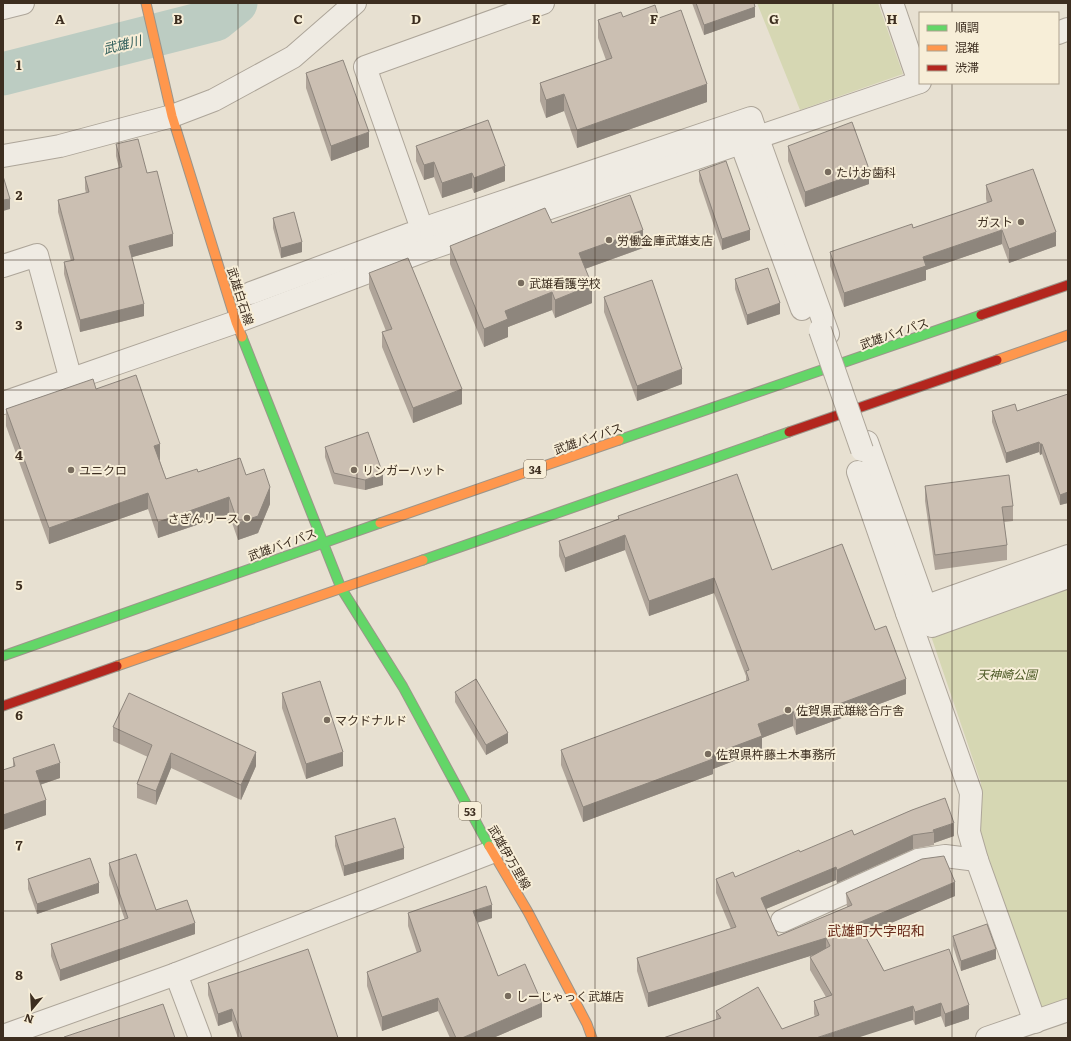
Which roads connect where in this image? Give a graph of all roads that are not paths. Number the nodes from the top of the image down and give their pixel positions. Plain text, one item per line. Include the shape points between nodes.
1 (23, 3) edge
2 (146, 3) edge
3 (355, 3) edge
4 (543, 3) edge
5 (892, 3) edge
6 (3, 8) edge
7 (919, 82) edge
8 (172, 114) junction
9 (752, 139) junction
10 (3, 156) edge
11 (434, 225) dead end
12 (410, 234) dead end
13 (429, 249) junction
14 (3, 266) edge
15 (1068, 285) edge
16 (251, 292) dead end
17 (802, 309) dead end
18 (236, 322) junction
19 (1068, 335) edge
20 (71, 380) junction
21 (3, 403) edge
22 (858, 472) dead end
23 (324, 542) junction
24 (1068, 556) edge
25 (1068, 577) edge
26 (341, 588) junction
27 (907, 613) junction
28 (3, 656) edge
29 (3, 706) edge
30 (492, 852) junction
31 (977, 860) junction
32 (782, 921) dead end
33 (176, 974) junction
34 (1068, 1010) edge
35 (1035, 1022) junction
36 (3, 1036) edge
37 (200, 1038) edge
38 (592, 1038) edge
39 (987, 1038) edge

1 - 6 street
2 - 8 main road, 武雄白石線
3 - 8 street via 293,57 214,100
4 - 13 street via 365,67
5 - 7 street
7 - 9 street
8 - 10 street via 60,146
8 - 18 main road, 武雄白石線
9 - 11 street via 751,118
9 - 13 street
9 - 17 street
9 - 25 street, bridge via 932,626
12 - 16 street
13 - 18 street
14 - 20 street via 37,255
15 - 23 main road, 武雄バイパス / 34
18 - 20 street
18 - 23 main road, 武雄白石線
19 - 26 main road
20 - 21 street
22 - 27 street
23 - 26 main road, 武雄白石線
23 - 28 main road, 武雄バイパス / 34
24 - 27 street
26 - 29 main road
26 - 30 main road, 武雄伊万里線 / 53 via 403,687
27 - 31 street via 971,793 969,832
30 - 33 street
30 - 38 main road, 武雄伊万里線 / 53 via 528,912
31 - 32 street via 945,856 918,860
31 - 35 street
33 - 36 street
33 - 37 street
34 - 35 street
35 - 39 street

